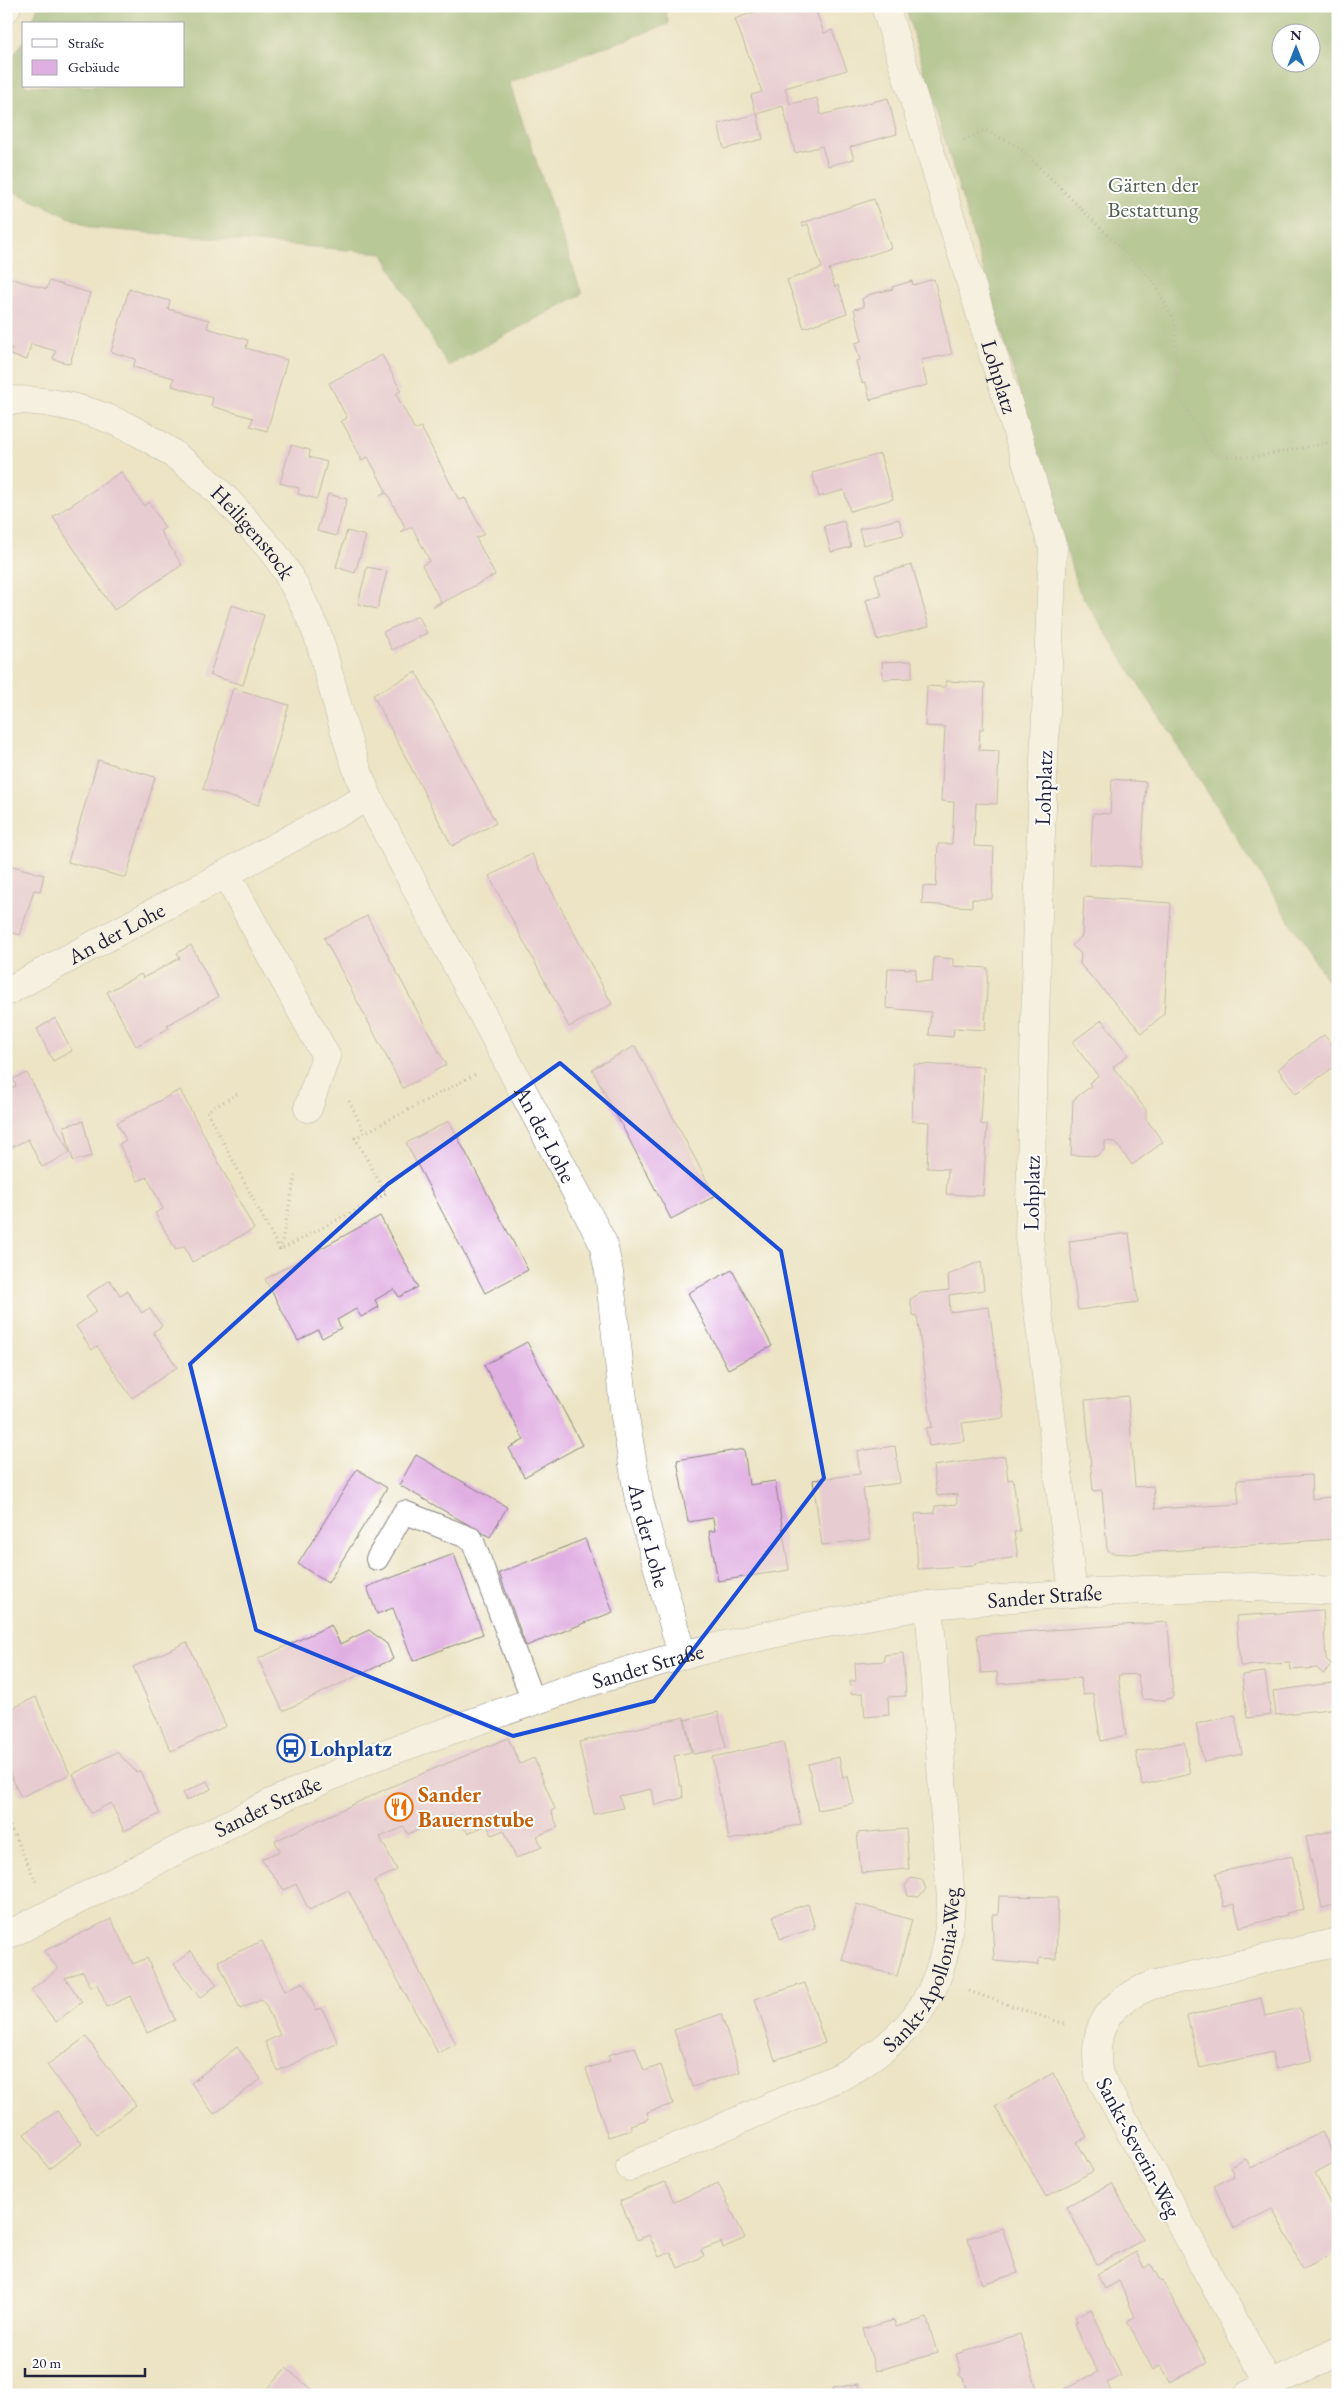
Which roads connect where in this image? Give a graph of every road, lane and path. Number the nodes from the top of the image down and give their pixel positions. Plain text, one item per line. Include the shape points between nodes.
1 (885, 6) edge
2 (932, 155) junction
3 (6, 400) edge
4 (1338, 442) edge
5 (368, 797) junction
6 (226, 874) junction
7 (6, 992) edge
8 (505, 1059) junction
9 (237, 1094) dead end
10 (308, 1108) dead end
11 (296, 1173) dead end
12 (280, 1250) junction
13 (377, 1559) dead end
14 (1338, 1590) edge
15 (1073, 1593) junction
16 (929, 1605) junction
17 (682, 1654) junction
18 (533, 1701) junction
19 (6, 1817) edge
20 (51, 1914) junction
21 (6, 1936) edge
22 (1338, 1942) edge
23 (978, 1994) dead end
24 (1069, 2026) dead end
25 (630, 2166) dead end
26 (1338, 2351) edge
27 (1258, 2389) edge

1 - 2 street, Lohplatz
2 - 4 path via 985,130 1020,148 1152,279 1175,322 1176,393 1214,456 1255,457
2 - 15 street, Lohplatz via 1053,548 1029,1237
3 - 5 street, Heiligenstock via 34,399 63,404 92,411 123,424 179,458 224,495 279,560 317,632 350,753
5 - 6 street, An der Lohe
5 - 8 street, An der Lohe
6 - 7 street, An der Lohe
6 - 10 street via 326,1056
8 - 12 path via 355,1138 386,1194
8 - 17 street, An der Lohe via 602,1243 609,1272 625,1417 639,1500
9 - 12 path via 207,1111
11 - 12 path
13 - 18 lane via 404,1512 472,1538
14 - 15 street, Sander Straße via 1252,1587
15 - 16 street, Sander Straße
16 - 17 street, Sander Straße via 808,1626
16 - 25 street, Sankt-Apollonia-Weg via 951,1900 950,1927 938,1980 908,2028 871,2060 840,2077
17 - 18 street, Sander Straße
18 - 20 street, Sander Straße via 377,1756 271,1803
19 - 20 path
20 - 21 street, Sander Straße
22 - 27 street, Sankt-Severin-Weg via 1152,1985 1130,1994 1114,2008 1098,2036 1095,2055 1099,2075
23 - 24 path
26 - 27 street

